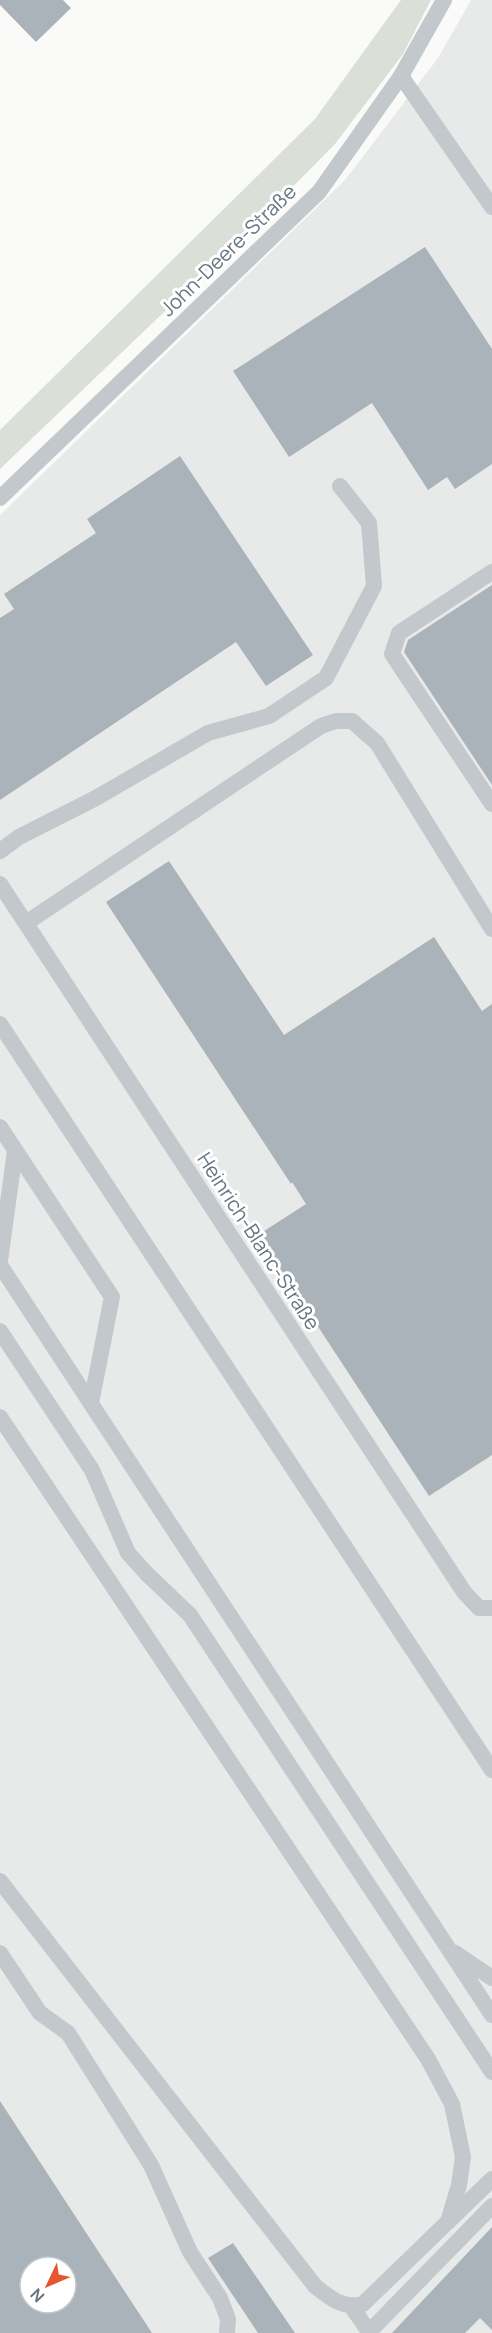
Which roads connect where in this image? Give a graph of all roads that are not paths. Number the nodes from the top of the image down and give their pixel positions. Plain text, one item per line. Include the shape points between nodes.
1 (444, 0) edge
2 (401, 76) junction
3 (492, 207) edge
4 (340, 486) dead end
5 (0, 498) edge
6 (492, 572) edge
7 (492, 804) edge
8 (0, 851) edge
9 (0, 884) edge
10 (26, 923) junction
11 (492, 929) edge
12 (0, 1024) edge
13 (0, 1127) edge
14 (15, 1151) junction
15 (0, 1261) edge
16 (0, 1265) edge
17 (0, 1331) edge
18 (91, 1403) junction
19 (0, 1417) edge
20 (490, 1612) edge
21 (492, 1770) edge
22 (0, 1881) edge
23 (449, 1948) junction
24 (0, 1953) edge
25 (492, 1978) edge
26 (492, 2015) edge
27 (492, 2072) edge
28 (492, 2179) edge
29 (492, 2206) edge
30 (448, 2222) junction
31 (352, 2307) junction
32 (227, 2333) edge
33 (368, 2333) edge

1 - 2 street, John-Deere-Straße
2 - 3 street
2 - 5 street, John-Deere-Straße via 319,192
4 - 8 street via 369,523 374,586 326,678 269,716 208,733
6 - 7 street via 399,633 392,654
9 - 10 street, Heinrich-Blanc-Straße
10 - 11 street via 321,726 352,721 377,743
10 - 20 street, Heinrich-Blanc-Straße via 464,1592 479,1608
12 - 21 street
13 - 14 street
14 - 15 street
14 - 18 street via 112,1297
16 - 18 street
17 - 27 street via 92,1470 128,1553 190,1615
18 - 23 street
19 - 30 street via 428,2059 452,2104 463,2157
22 - 31 street via 315,2286 331,2299
23 - 25 street
23 - 26 street
24 - 32 street via 40,2013 68,2033 151,2165 190,2252 220,2298 228,2319
28 - 30 street
29 - 33 street
30 - 31 street via 363,2304
31 - 33 street

